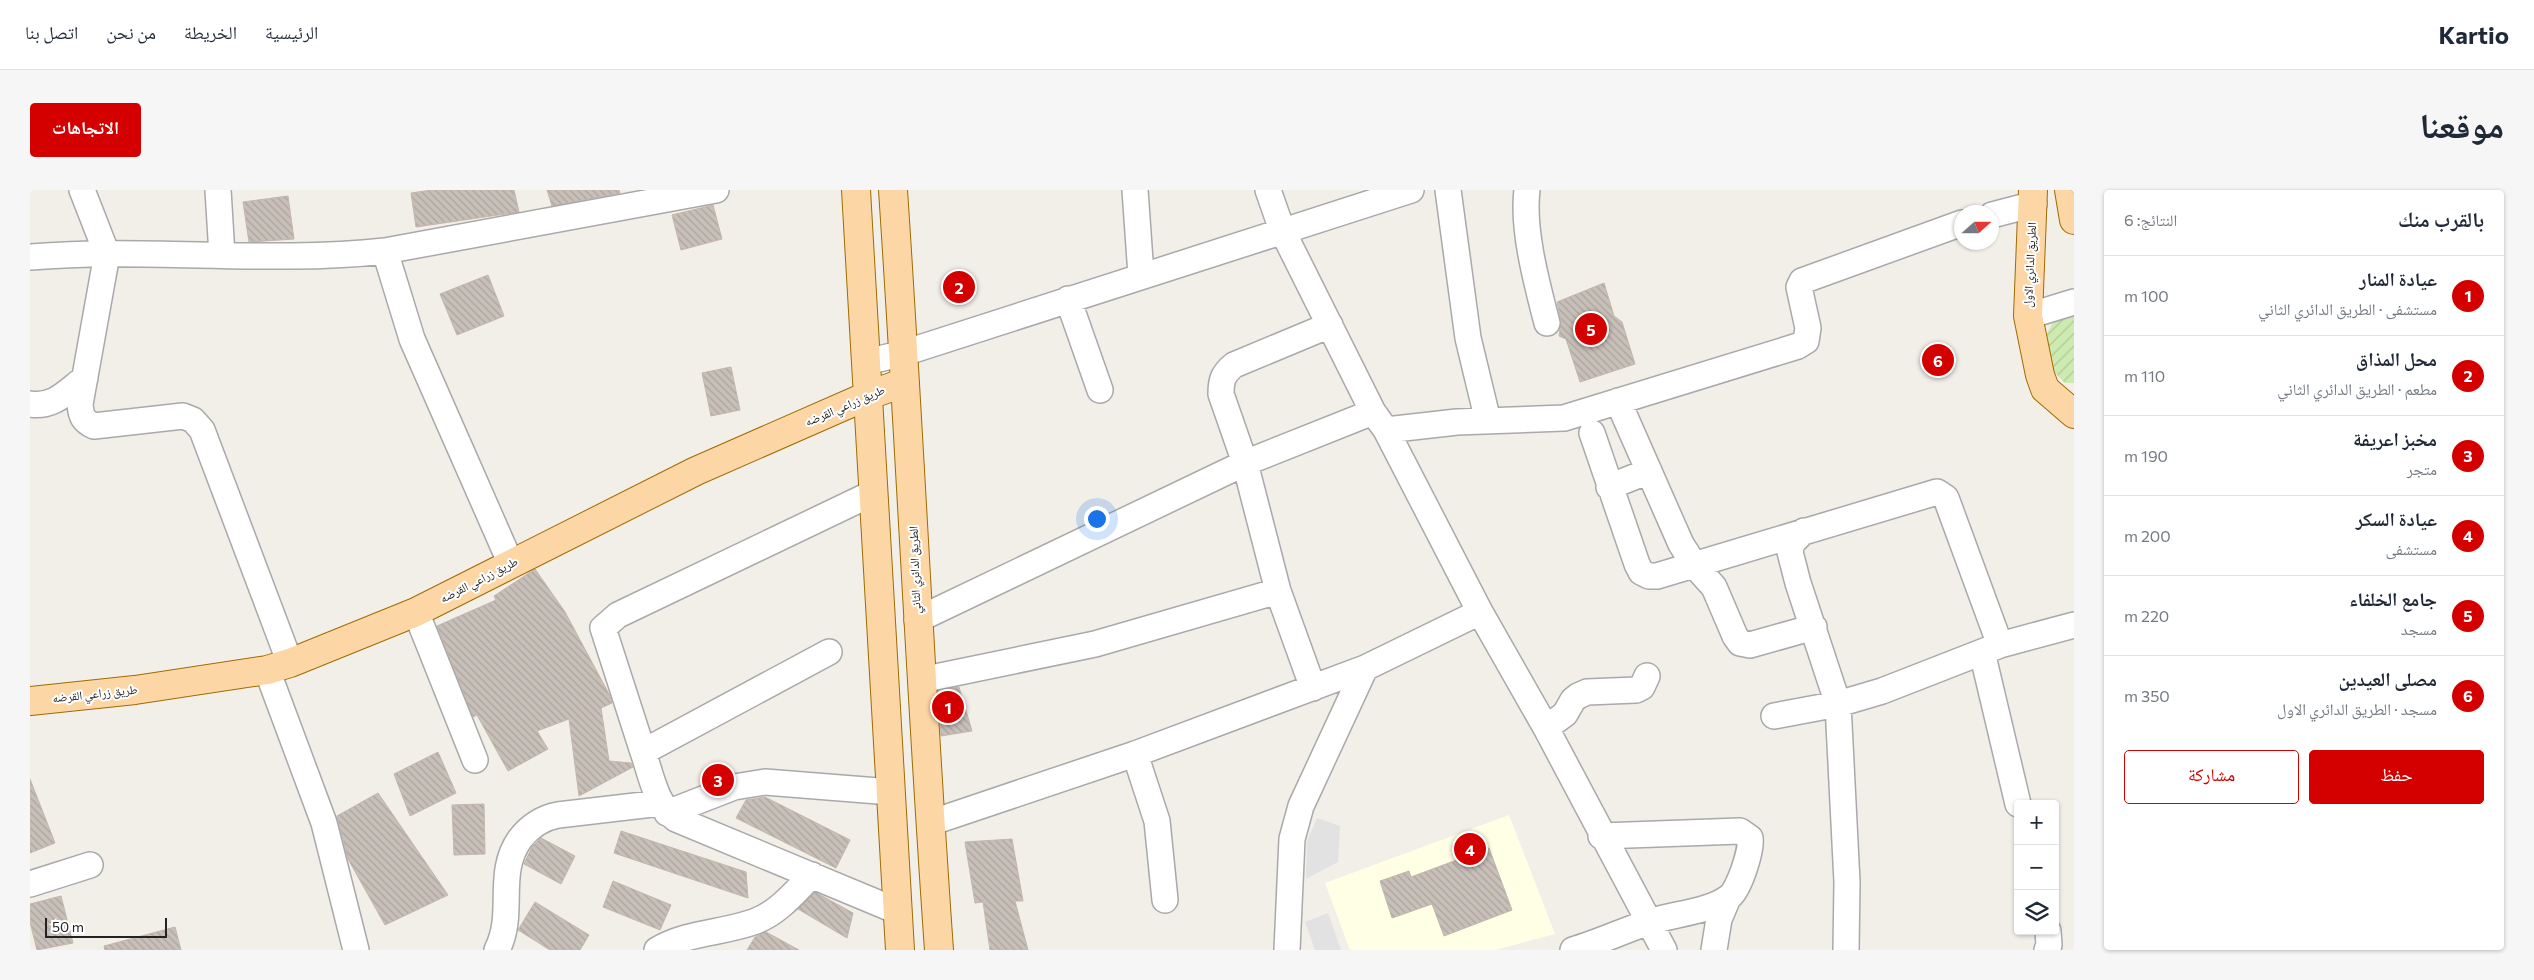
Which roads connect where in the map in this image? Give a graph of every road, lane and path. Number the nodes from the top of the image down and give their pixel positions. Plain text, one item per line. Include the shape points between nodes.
1 (82, 190) edge
2 (218, 190) edge
3 (716, 190) edge
4 (856, 190) edge
5 (893, 190) edge
6 (1135, 190) edge
7 (1268, 190) edge
8 (1411, 190) edge
9 (1448, 190) edge
10 (1526, 190) edge
11 (2069, 190) edge
12 (2033, 197) edge
13 (1999, 212) edge
14 (2074, 220) edge
15 (1954, 225) edge
16 (1282, 230) junction
17 (385, 251) junction
18 (107, 254) junction
19 (222, 255) junction
20 (30, 257) edge
21 (1141, 275) junction
22 (1068, 299) junction
23 (2074, 302) edge
24 (2028, 316) junction
25 (1547, 323) dead end
26 (1330, 326) junction
27 (904, 353) junction
28 (866, 362) junction
29 (86, 378) junction
30 (905, 382) junction
31 (1100, 390) dead end
32 (867, 396) junction
33 (1618, 401) junction
34 (30, 404) edge
35 (2074, 414) edge
36 (1488, 420) junction
37 (1380, 421) junction
38 (1592, 433) dead end
39 (1245, 463) junction
40 (1649, 471) junction
41 (1609, 487) junction
42 (873, 494) junction
43 (1804, 530) junction
44 (511, 564) junction
45 (1695, 566) junction
46 (1278, 591) junction
47 (416, 612) junction
48 (1480, 612) junction
49 (917, 620) junction
50 (2074, 625) edge
51 (1814, 628) junction
52 (1991, 648) junction
53 (829, 652) dead end
54 (278, 667) junction
55 (1365, 668) junction
56 (1647, 676) dead end
57 (922, 680) junction
58 (1313, 688) junction
59 (30, 701) edge
60 (1838, 704) junction
61 (1774, 716) dead end
62 (1546, 728) junction
63 (644, 752) junction
64 (1135, 754) junction
65 (475, 760) dead end
66 (891, 792) junction
67 (2017, 800) edge
68 (664, 808) junction
69 (930, 823) junction
70 (1601, 836) junction
71 (90, 865) dead end
72 (812, 875) junction
73 (30, 884) edge
74 (1728, 898) junction
75 (1165, 900) dead end
76 (897, 910) junction
77 (1649, 922) junction
78 (2048, 935) edge
79 (356, 950) edge
80 (497, 950) edge
81 (657, 950) edge
82 (900, 950) edge
83 (939, 950) edge
84 (1288, 950) edge
85 (1573, 950) edge
86 (1664, 950) edge
87 (1714, 950) edge
88 (1846, 950) edge
89 (2047, 950) edge

1 - 18 street
2 - 19 street
3 - 17 street
4 - 28 main road
5 - 27 main road, الطريق الدائري الثاني
6 - 21 street
7 - 16 street
8 - 16 street
9 - 36 street via 1468,338
10 - 25 street via 1534,268
11 - 14 main road
12 - 13 street
12 - 24 main road, الطريق الدائري الاول
15 - 33 street via 1802,281 1799,287 1808,328 1806,341 1798,346
16 - 21 street
16 - 26 street
17 - 19 street via 334,256
17 - 44 street via 412,339
18 - 19 street
18 - 20 street
18 - 29 street
21 - 22 street
22 - 27 street
22 - 31 street
23 - 24 street
24 - 35 main road, الطريق الدائري الاول via 2045,389
26 - 37 street
26 - 39 street via 1234,365 1224,374 1221,394
27 - 28 street
27 - 30 main road, الطريق الدائري الثاني
28 - 32 main road
29 - 34 street via 50,404
29 - 54 street via 81,415 94,426 183,416 194,420 202,430
30 - 32 main road, طريق زراعي القرضه
30 - 49 main road, الطريق الدائري الثاني
32 - 42 main road
32 - 44 main road, طريق زراعي القرضه via 696,471
33 - 36 street via 1564,418
33 - 40 street
36 - 37 street
37 - 39 street
37 - 48 street
38 - 41 street
39 - 46 street
39 - 49 street
40 - 41 street
40 - 45 street via 1681,544
41 - 45 street via 1641,572 1657,576
42 - 63 street via 610,621 604,628 606,640
42 - 66 main road
43 - 45 street
43 - 51 street via 1792,543 1790,552
43 - 52 street via 1942,493
44 - 47 main road, طريق زراعي القرضه
45 - 51 street via 1714,587 1740,643 1750,645
46 - 57 street via 1095,644
46 - 58 street
47 - 54 main road, طريق زراعي القرضه
47 - 65 street
48 - 55 street
48 - 62 street
49 - 57 main road, الطريق الدائري الثاني
50 - 52 street
51 - 60 street
52 - 60 street via 1882,691
52 - 67 street
53 - 63 street
54 - 59 main road, طريق زراعي القرضه via 135,690
54 - 79 street via 324,822
55 - 58 street
55 - 84 street via 1301,806 1292,839
56 - 62 street via 1642,687 1636,690 1587,692 1578,696 1565,714
57 - 69 main road, الطريق الدائري الثاني
58 - 64 street
60 - 61 street
60 - 88 street via 1847,882
62 - 70 street
63 - 68 street
64 - 69 street
64 - 75 street via 1157,821
66 - 68 street via 765,782
66 - 76 main road
68 - 72 street via 676,819
68 - 80 street via 558,815 532,826 514,848 506,870 506,928
69 - 83 main road, الطريق الدائري الثاني
70 - 74 street via 1740,831 1750,838 1750,846 1737,890
70 - 77 street
71 - 73 street
72 - 76 street
72 - 81 street via 788,900 758,921 672,943
74 - 77 street via 1714,906
74 - 87 street via 1719,919
76 - 82 main road
77 - 85 street
77 - 86 street
78 - 89 street

